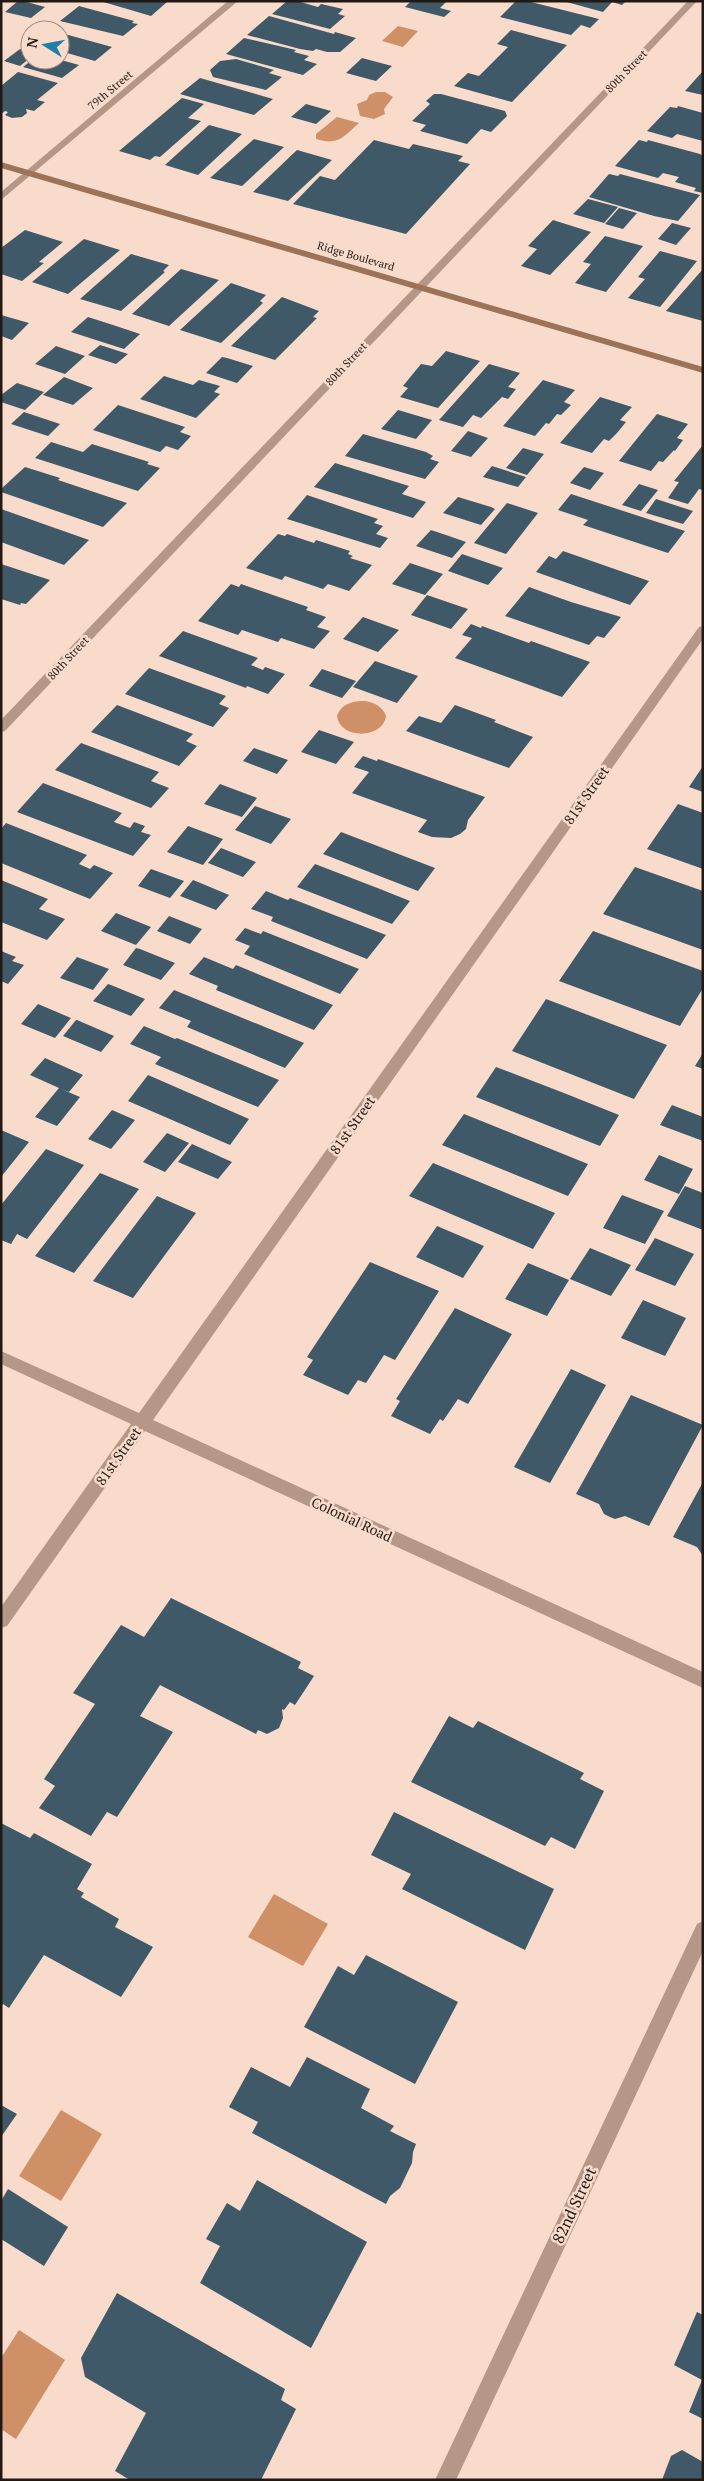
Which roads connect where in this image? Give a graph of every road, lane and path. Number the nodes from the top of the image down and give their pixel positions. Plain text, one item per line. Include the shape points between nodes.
1 (234, 1) edge
2 (692, 1) edge
3 (1, 165) edge
4 (30, 173) junction
5 (1, 197) edge
6 (419, 287) junction
7 (703, 370) edge
8 (703, 630) edge
9 (1, 728) edge
10 (1, 1357) edge
11 (142, 1422) junction
12 (1, 1621) edge
13 (703, 1680) edge
14 (703, 1930) edge
15 (445, 2480) edge

1 - 4 street, 79th Street
2 - 6 street, 80th Street
3 - 4 street, Ridge Boulevard
4 - 5 street, 79th Street
4 - 6 street, Ridge Boulevard
6 - 7 street, Ridge Boulevard
6 - 9 street, 80th Street
8 - 11 street, 81st Street
10 - 11 street, Colonial Road
11 - 12 street, 81st Street
11 - 13 street, Colonial Road
14 - 15 street, 82nd Street

